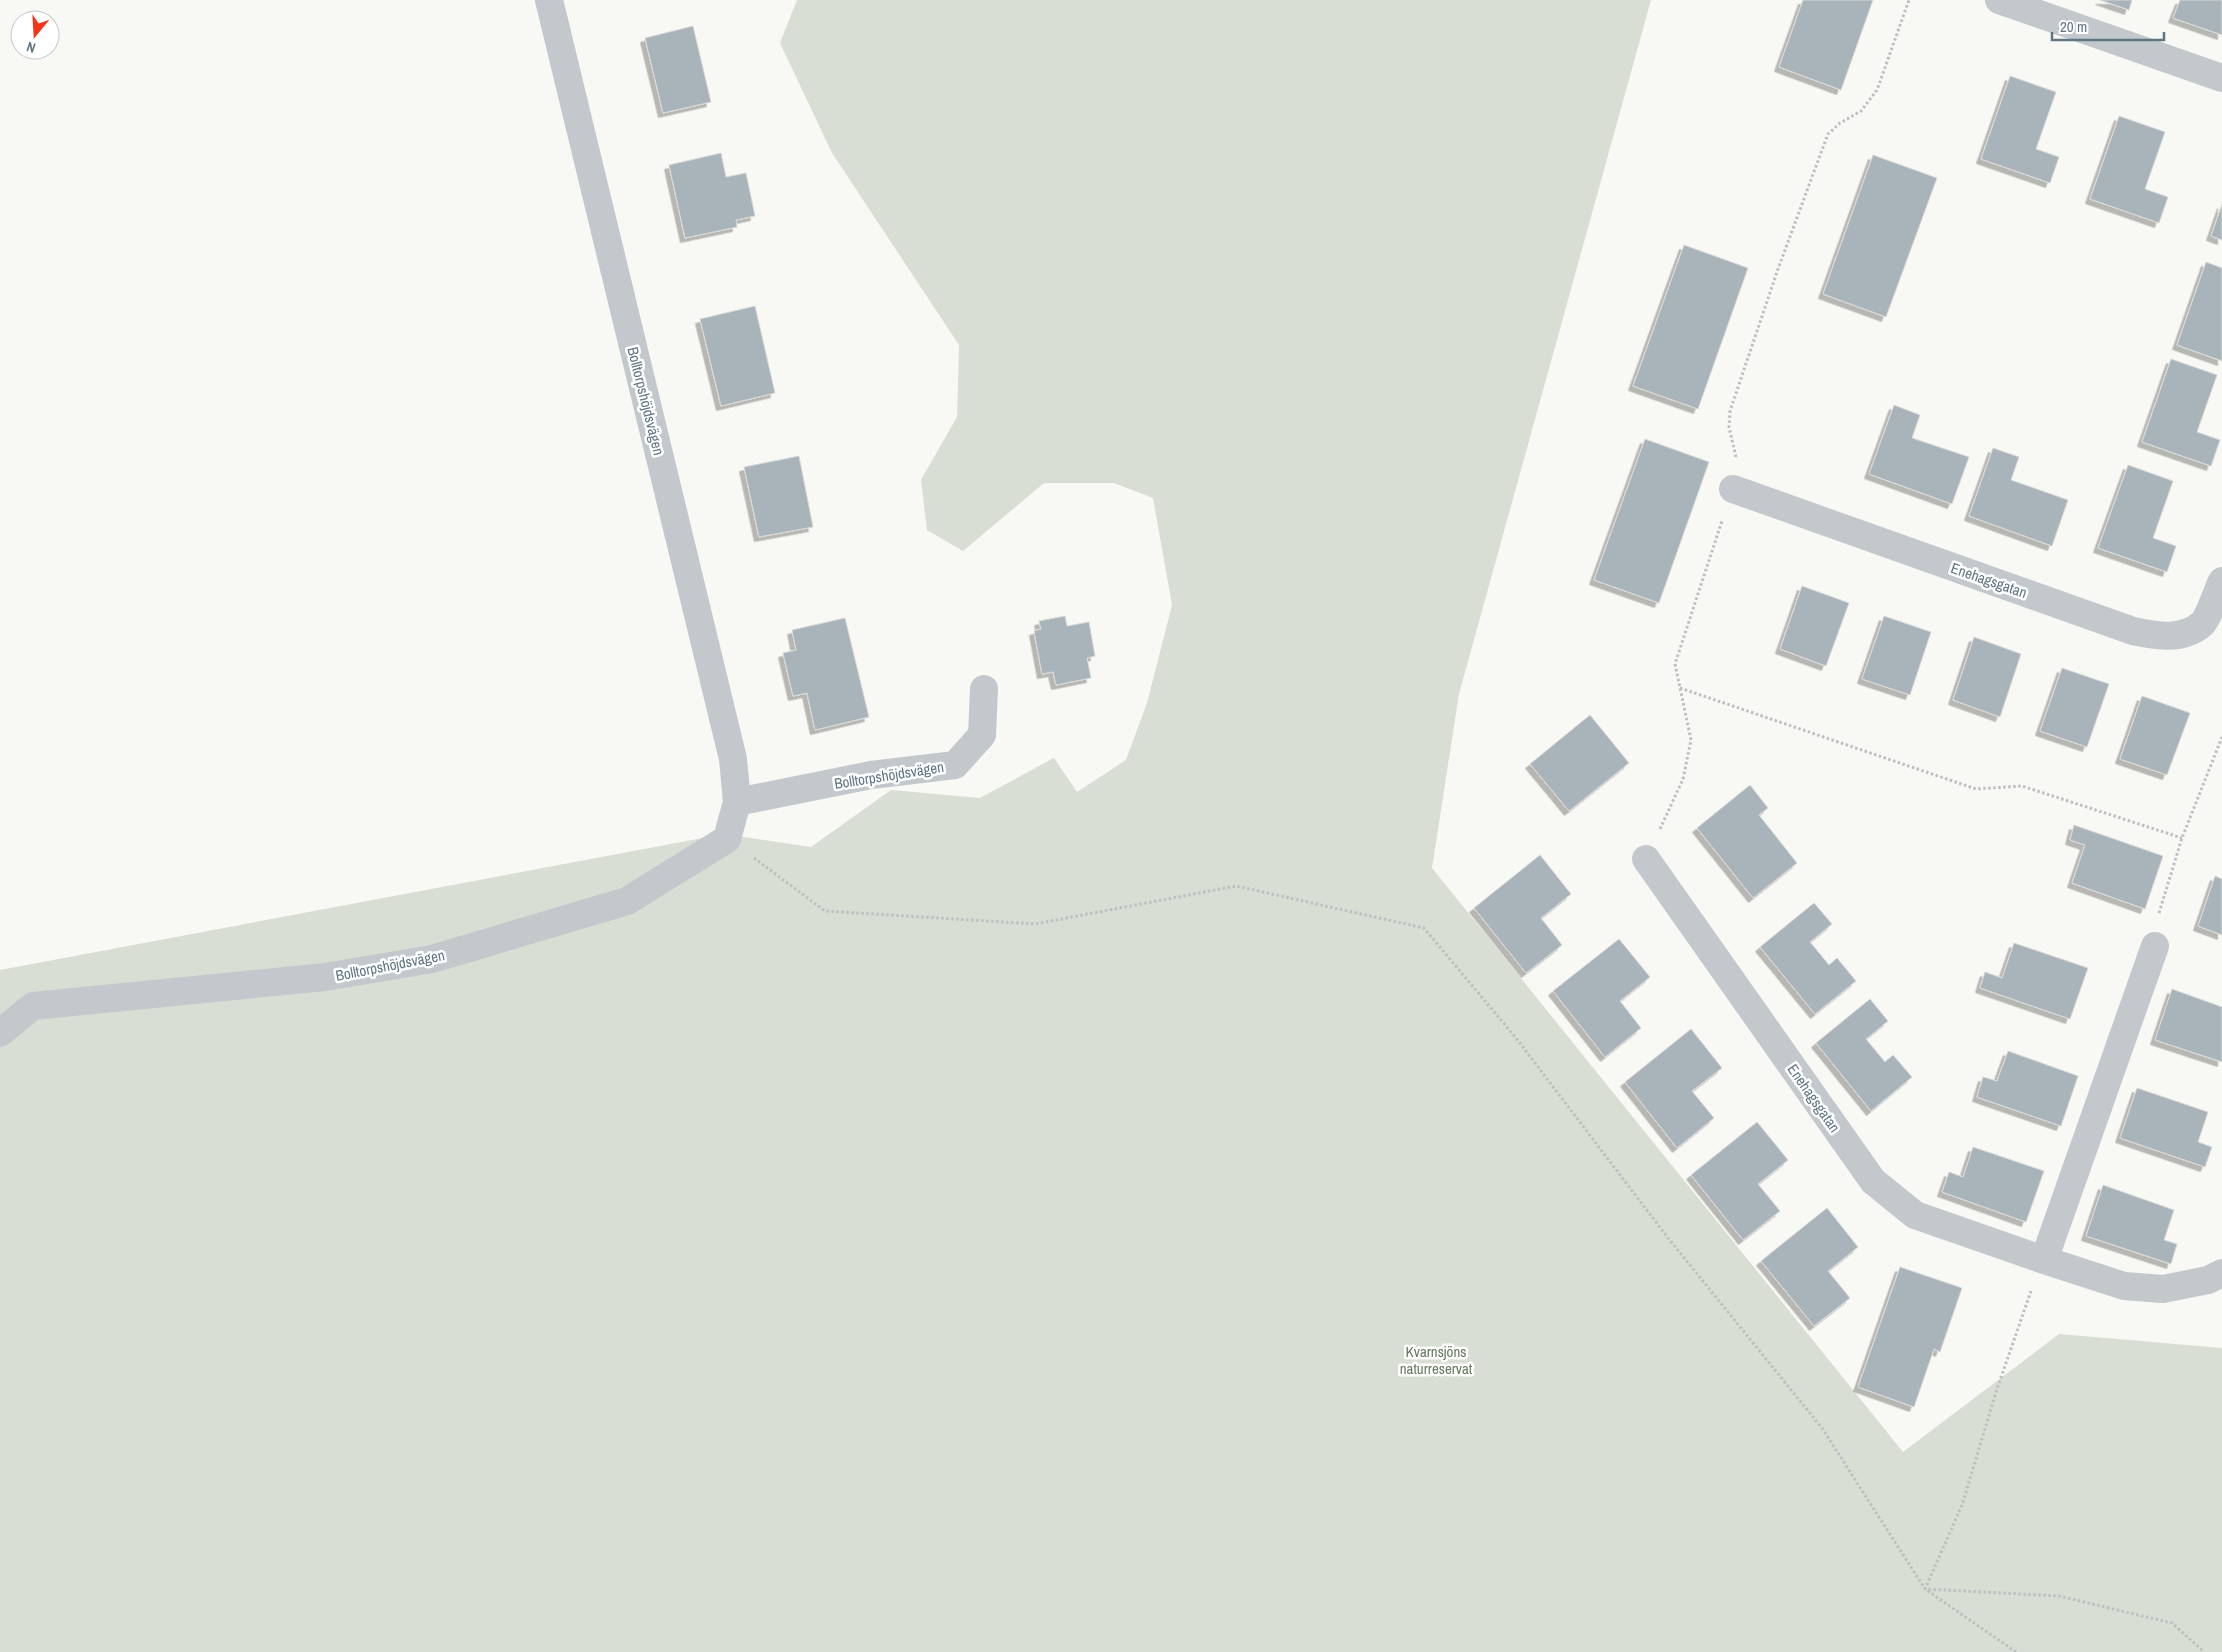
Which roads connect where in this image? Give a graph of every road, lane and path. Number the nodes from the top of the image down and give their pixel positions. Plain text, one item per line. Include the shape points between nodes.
1 (549, 0) edge
2 (1909, 0) edge
3 (1999, 0) edge
4 (2222, 78) edge
5 (1733, 489) junction
6 (2222, 581) edge
7 (1680, 688) junction
8 (984, 689) dead end
9 (2222, 737) edge
10 (737, 802) junction
11 (2182, 838) junction
12 (727, 839) junction
13 (1646, 860) joint
14 (2155, 946) joint
15 (0, 1033) edge
16 (2044, 1260) junction
17 (2222, 1273) edge
18 (1925, 1589) junction
19 (2016, 1652) edge
20 (2204, 1652) edge

1 - 10 street, Bolltorpshöjdsvägen via 733,759
2 - 5 path via 1877,90 1861,111 1840,122 1828,134 1778,268 1730,411 1729,426 1736,449 1737,468
3 - 4 street
5 - 6 street, Enehagsgatan via 2134,631 2162,637 2182,634 2202,623
5 - 7 path via 1675,664
7 - 11 path via 1976,789 2022,786
7 - 13 path via 1691,740 1683,779
8 - 10 street, Bolltorpshöjdsvägen via 982,735 955,765 871,775
9 - 11 path
10 - 12 street, Bolltorpshöjdsvägen
11 - 14 path via 2156,925
12 - 15 street, Bolltorpshöjdsvägen via 626,902 432,959 326,977 33,1006
12 - 18 path via 825,911 1035,924 1236,886 1424,928 1516,1038 1668,1238 1822,1428
13 - 16 street, Enehagsgatan via 1873,1181 1916,1215
14 - 16 street
16 - 17 street, Enehagsgatan via 2124,1286 2164,1289 2208,1280
16 - 18 path via 1997,1389 1962,1505
18 - 19 path
18 - 20 path via 2059,1596 2172,1623

